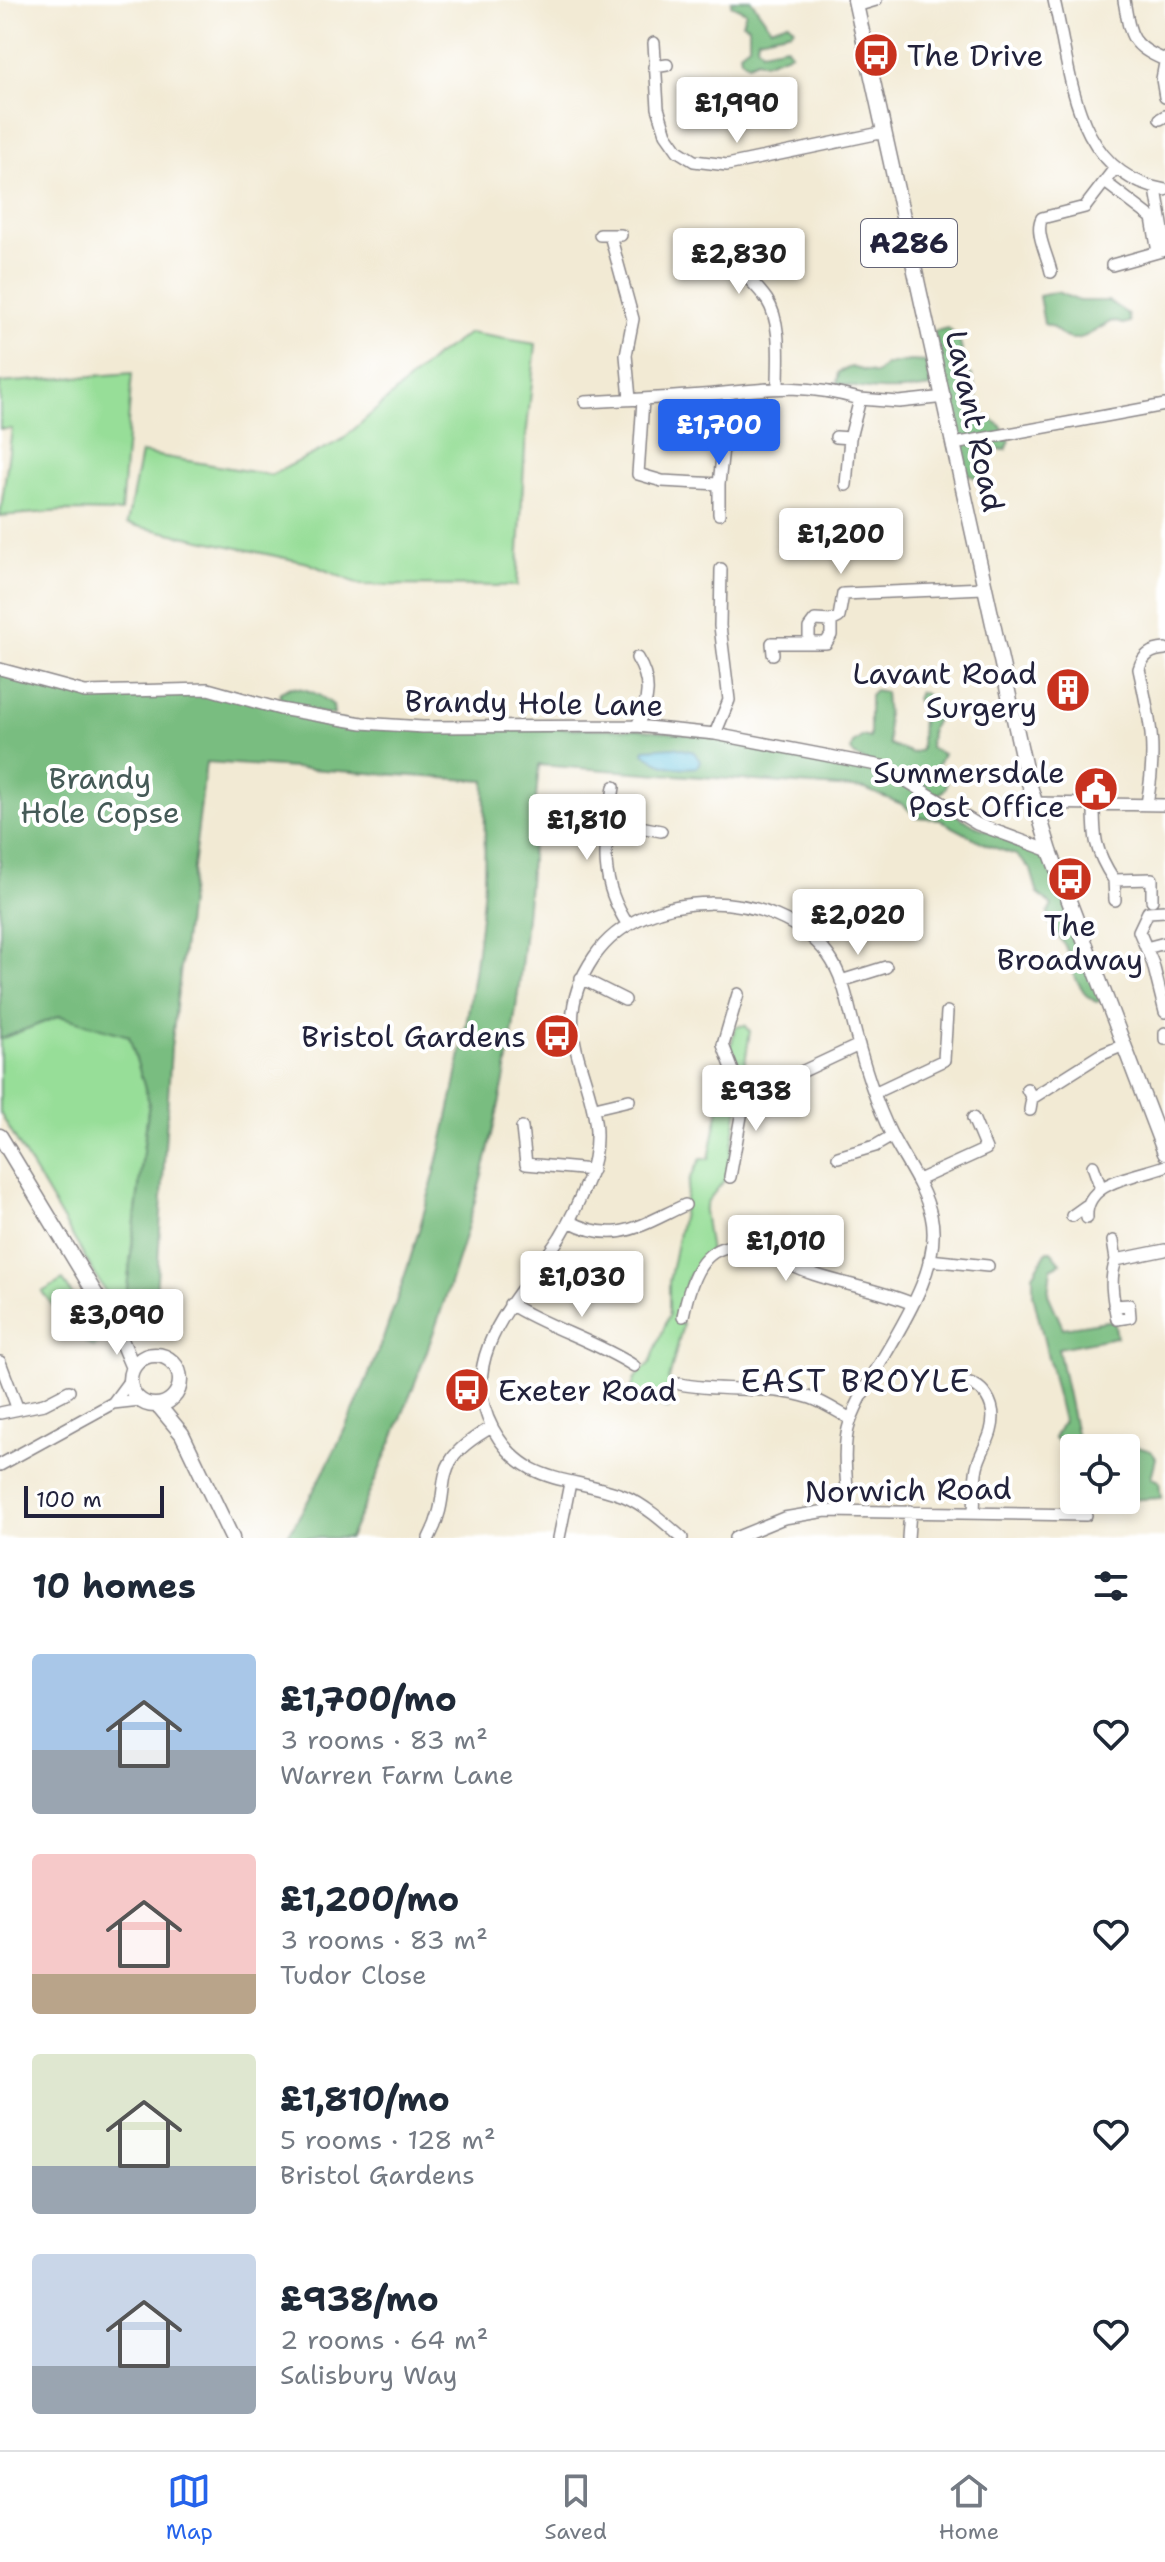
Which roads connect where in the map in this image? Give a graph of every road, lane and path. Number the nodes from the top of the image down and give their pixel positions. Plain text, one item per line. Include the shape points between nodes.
1 (876, 0) edge
2 (1054, 0) edge
3 (1124, 0) edge
4 (856, 3) edge
5 (654, 43) dead end
6 (1165, 62) edge
7 (1165, 97) edge
8 (885, 132) junction
9 (1115, 168) junction
10 (1105, 182) junction
11 (1161, 190) edge
12 (610, 235) dead end
13 (723, 238) dead end
14 (750, 243) dead end
15 (1163, 248) edge
16 (728, 252) junction
17 (1112, 265) dead end
18 (1051, 272) dead end
19 (778, 386) junction
20 (729, 393) junction
21 (945, 397) junction
22 (630, 399) junction
23 (860, 399) junction
24 (643, 400) junction
25 (585, 402) dead end
26 (1165, 405) edge
27 (836, 437) dead end
28 (850, 438) junction
29 (954, 444) junction
30 (719, 484) junction
31 (846, 485) dead end
32 (719, 514) dead end
33 (721, 569) dead end
34 (984, 588) junction
35 (1165, 649) edge
36 (773, 654) dead end
37 (0, 669) edge
38 (626, 669) dead end
39 (637, 726) junction
40 (715, 734) junction
41 (614, 787) dead end
42 (1094, 802) junction
43 (1034, 803) junction
44 (1147, 804) junction
45 (1165, 805) edge
46 (609, 821) junction
47 (661, 831) dead end
48 (1050, 851) junction
49 (1114, 880) junction
50 (1115, 900) dead end
51 (1152, 900) dead end
52 (1165, 911) edge
53 (628, 925) junction
54 (1165, 943) edge
55 (1146, 948) junction
56 (886, 967) dead end
57 (581, 978) junction
58 (841, 981) junction
59 (1162, 986) edge
60 (738, 994) dead end
61 (625, 1000) dead end
62 (947, 1012) dead end
63 (1165, 1012) edge
64 (859, 1045) junction
65 (1124, 1045) junction
66 (747, 1083) junction
67 (874, 1093) junction
68 (1030, 1099) dead end
69 (629, 1100) dead end
70 (595, 1108) junction
71 (973, 1118) dead end
72 (522, 1128) dead end
73 (0, 1136) edge
74 (892, 1136) junction
75 (1162, 1137) edge
76 (1165, 1153) edge
77 (838, 1157) dead end
78 (1093, 1166) dead end
79 (1165, 1166) edge
80 (592, 1170) junction
81 (730, 1177) dead end
82 (918, 1180) junction
83 (1100, 1186) junction
84 (685, 1205) dead end
85 (1072, 1216) dead end
86 (569, 1221) junction
87 (1113, 1241) dead end
88 (1165, 1250) edge
89 (929, 1260) junction
90 (1116, 1260) junction
91 (988, 1266) dead end
92 (510, 1304) junction
93 (913, 1304) junction
94 (1114, 1306) dead end
95 (683, 1316) dead end
96 (116, 1328) junction
97 (145, 1357) junction
98 (0, 1362) edge
99 (634, 1366) dead end
100 (131, 1374) junction
101 (958, 1381) dead end
102 (680, 1384) dead end
103 (69, 1391) dead end
104 (175, 1395) junction
105 (140, 1400) junction
106 (113, 1403) junction
107 (158, 1405) junction
108 (17, 1407) junction
109 (0, 1413) edge
110 (851, 1419) junction
111 (492, 1427) junction
112 (182, 1434) junction
113 (0, 1465) edge
114 (570, 1483) junction
115 (849, 1510) junction
116 (910, 1511) junction
117 (974, 1512) junction
118 (1086, 1515) dead end
119 (232, 1538) edge
120 (429, 1538) edge
121 (559, 1538) edge
122 (682, 1538) edge
123 (735, 1538) edge
124 (908, 1538) edge

1 - 4 street
2 - 9 street via 1082,118 1093,146
3 - 6 street via 1132,40
4 - 8 main road, Lavant Road / A286
5 - 8 street via 660,66 658,108 666,134 694,161 727,165
6 - 7 street
8 - 21 main road, Lavant Road / A286
9 - 10 street
9 - 11 street
10 - 15 street via 1152,218
10 - 18 street via 1085,207 1042,218 1038,224
11 - 15 street
12 - 22 street via 633,319 626,355
13 - 16 street
14 - 16 street
15 - 17 street
16 - 19 street via 771,307
19 - 20 street
19 - 23 street via 810,387
20 - 24 street
20 - 30 street
21 - 23 street
21 - 29 main road, Lavant Road / A286
22 - 24 street
22 - 25 street
23 - 28 street
24 - 30 street via 638,474 662,481
26 - 29 street
27 - 28 street
28 - 31 street
29 - 34 main road, Lavant Road / A286
30 - 32 street
33 - 40 street via 720,626 729,700
34 - 36 street via 900,598 843,594 826,643 772,643
34 - 43 main road, Lavant Road / A286
35 - 44 street via 1150,652 1139,669 1154,738
37 - 39 street, Brandy Hole Lane via 85,692 208,689 280,709 362,723
38 - 39 street via 640,662 647,674 648,703
39 - 40 street, Brandy Hole Lane
40 - 48 street, Brandy Hole Lane via 882,766 977,824
41 - 46 street
42 - 43 street
42 - 44 street
42 - 49 street via 1094,844
43 - 48 main road, Lavant Road / A286
44 - 45 street
46 - 47 street
46 - 53 street via 607,880
48 - 65 main road, A286
49 - 50 street
49 - 51 street via 1152,879
52 - 55 street via 1148,912 1139,931
53 - 57 street via 603,946
53 - 58 street via 683,904 750,910 812,939 830,958
54 - 55 street
55 - 59 street
56 - 58 street
57 - 61 street
57 - 70 street via 571,1007 571,1032
58 - 64 street
59 - 63 street
60 - 66 street via 723,1045 735,1076
62 - 67 street via 944,1060
64 - 66 street via 782,1081
64 - 67 street
65 - 68 street
65 - 75 main road, A286
66 - 81 street
67 - 74 street
69 - 70 street
70 - 80 street
71 - 82 street via 986,1149
72 - 80 street via 526,1164
73 - 96 main road
74 - 77 street
74 - 82 street
75 - 76 main road, A286
78 - 83 street
79 - 83 street
80 - 86 street
82 - 89 street via 932,1218
83 - 85 street via 1087,1212
84 - 86 street via 618,1234 595,1233
86 - 92 street
87 - 90 street
88 - 90 street
89 - 91 street
89 - 93 street
90 - 94 street via 1110,1277
92 - 99 street via 548,1326 602,1345
92 - 111 street via 481,1367 482,1398
93 - 95 street via 813,1274 753,1249 731,1247 697,1268
93 - 110 street
96 - 97 main road
96 - 100 main road
97 - 100 main road
97 - 104 main road via 161,1356 175,1364 180,1379
98 - 108 street
100 - 105 main road
100 - 106 street
101 - 117 street via 982,1388 992,1413 991,1433 976,1470
102 - 110 street via 713,1391 789,1393
103 - 108 street via 44,1404
104 - 107 main road
104 - 112 main road
105 - 106 street
105 - 107 main road
106 - 113 street
107 - 112 main road
108 - 109 street
110 - 115 street via 846,1444
111 - 114 street via 527,1467
111 - 120 street via 448,1462
112 - 119 main road
114 - 121 street
114 - 122 street via 633,1500
115 - 116 street, Norwich Road
115 - 123 street, Norwich Road via 784,1518
116 - 117 street, Norwich Road
116 - 124 street
117 - 118 street, Norwich Road

